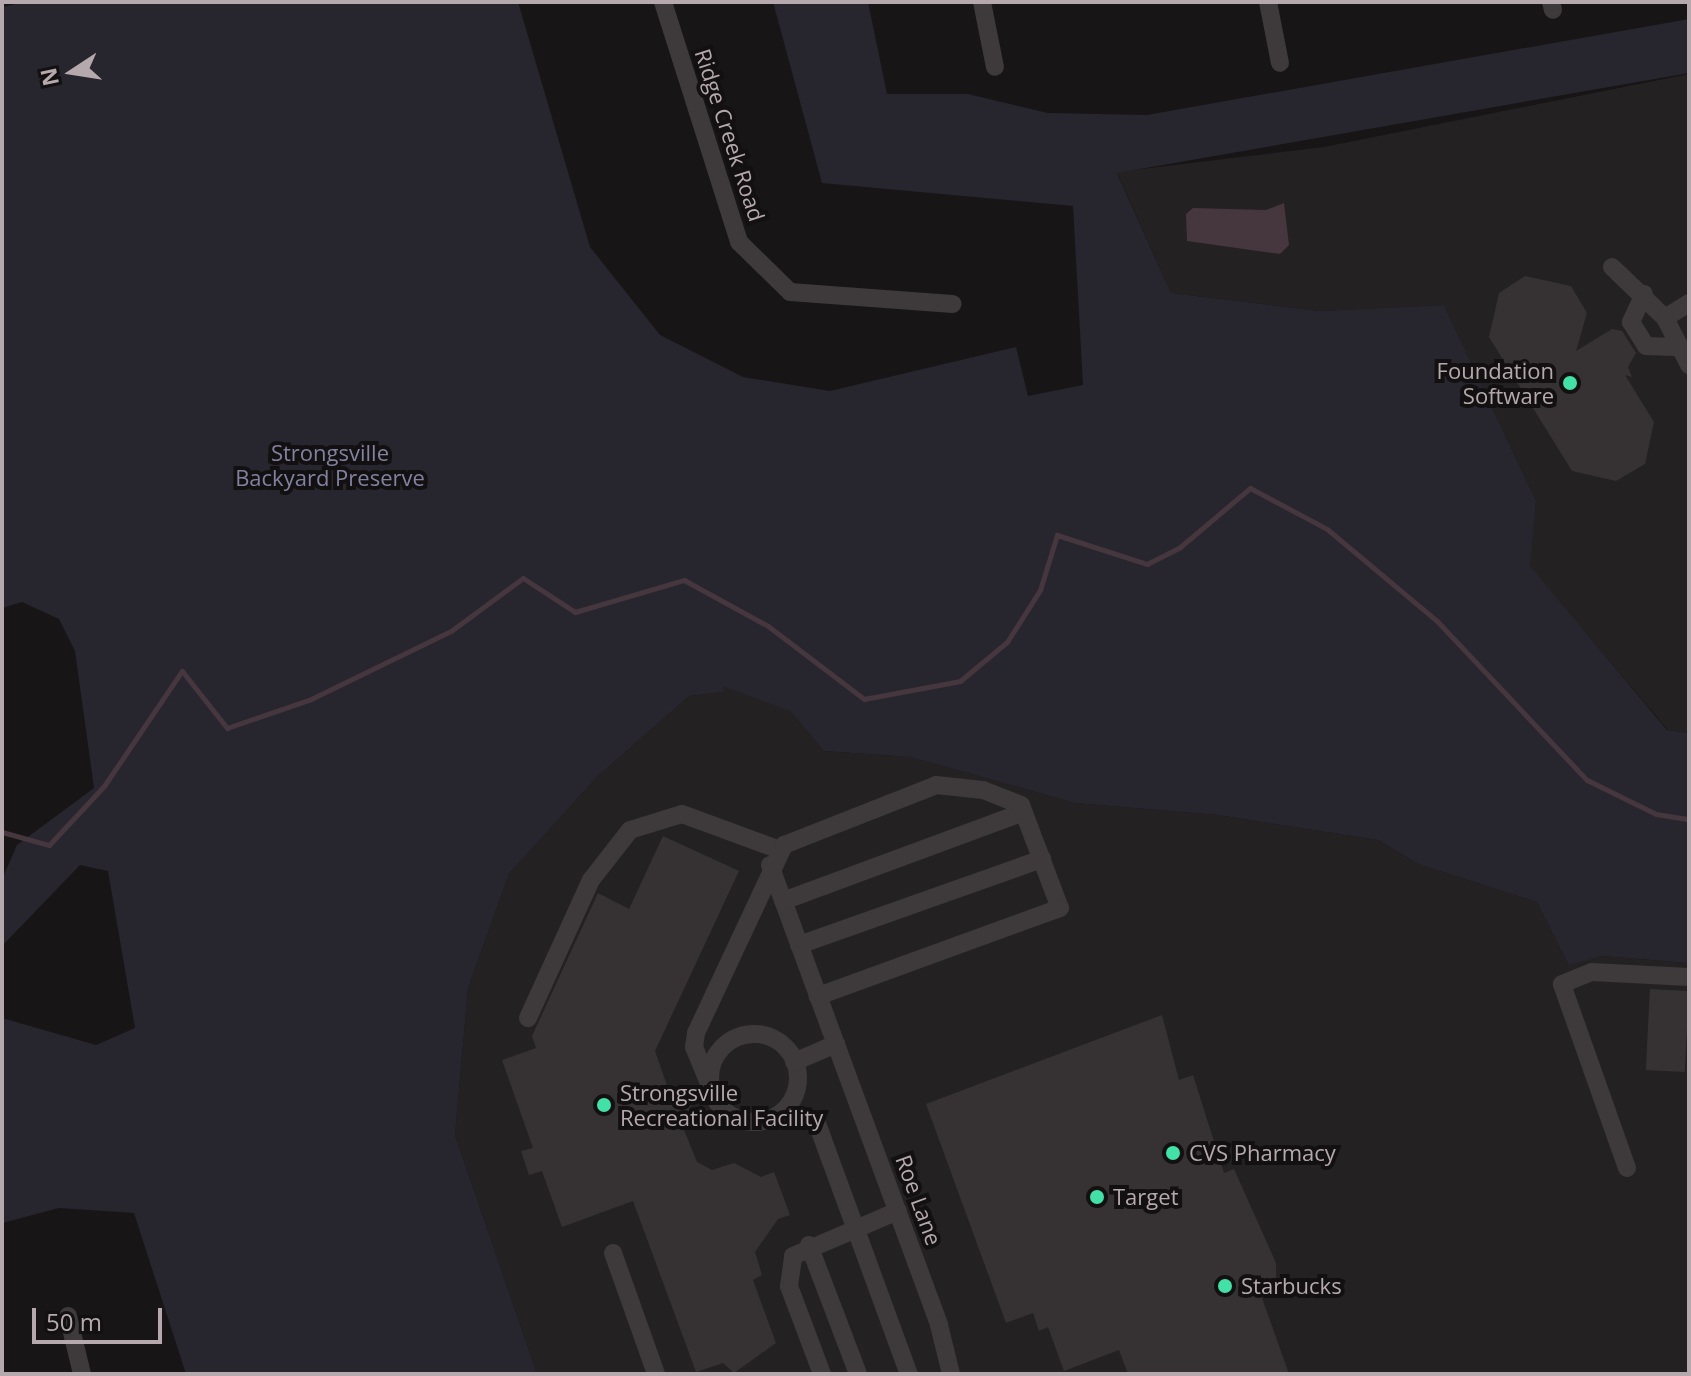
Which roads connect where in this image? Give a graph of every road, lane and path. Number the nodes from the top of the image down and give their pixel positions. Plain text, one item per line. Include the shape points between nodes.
1 (663, 2) edge
2 (982, 2) edge
3 (1268, 2) edge
4 (1280, 63) dead end
5 (995, 67) dead end
6 (1612, 267) dead end
7 (1644, 294) junction
8 (1689, 303) edge
9 (953, 304) dead end
10 (1665, 318) junction
11 (1681, 347) junction
12 (1689, 365) edge
13 (1023, 812) junction
14 (775, 858) junction
15 (1042, 859) junction
16 (783, 901) junction
17 (799, 945) junction
18 (1689, 977) edge
19 (818, 996) junction
20 (528, 1018) dead end
21 (836, 1044) junction
22 (794, 1062) junction
23 (712, 1091) junction
24 (818, 1126) dead end
25 (1627, 1168) dead end
26 (898, 1211) junction
27 (855, 1227) junction
28 (809, 1245) junction
29 (613, 1253) dead end
30 (68, 1316) dead end
31 (82, 1374) edge
32 (656, 1374) edge
33 (822, 1374) edge
34 (858, 1374) edge
35 (909, 1374) edge
36 (951, 1374) edge

1 - 9 street, Ridge Creek Road via 739,242 790,292
2 - 5 street
3 - 4 street
6 - 7 street
7 - 10 street
7 - 11 street via 1631,312 1646,346
8 - 10 street
10 - 11 street
11 - 12 street
13 - 14 street via 1006,795 936,785 805,832
13 - 15 street
13 - 16 street
14 - 16 street, Roe Lane
14 - 20 street via 682,814 630,830 591,880
14 - 23 street via 696,1033 694,1047
15 - 17 street
15 - 19 street via 1060,908
16 - 17 street, Roe Lane
17 - 19 street, Roe Lane
18 - 25 street via 1592,972 1562,984
19 - 21 street, Roe Lane
21 - 22 street
21 - 26 street, Roe Lane
22 - 23 street via 774,1039 744,1035 714,1061
22 - 23 street via 794,1097 769,1120 734,1118
24 - 27 street
26 - 27 street
26 - 36 street, Roe Lane
27 - 28 street
27 - 35 street
28 - 33 street via 793,1256 789,1286
28 - 34 street
29 - 32 street
30 - 31 street

